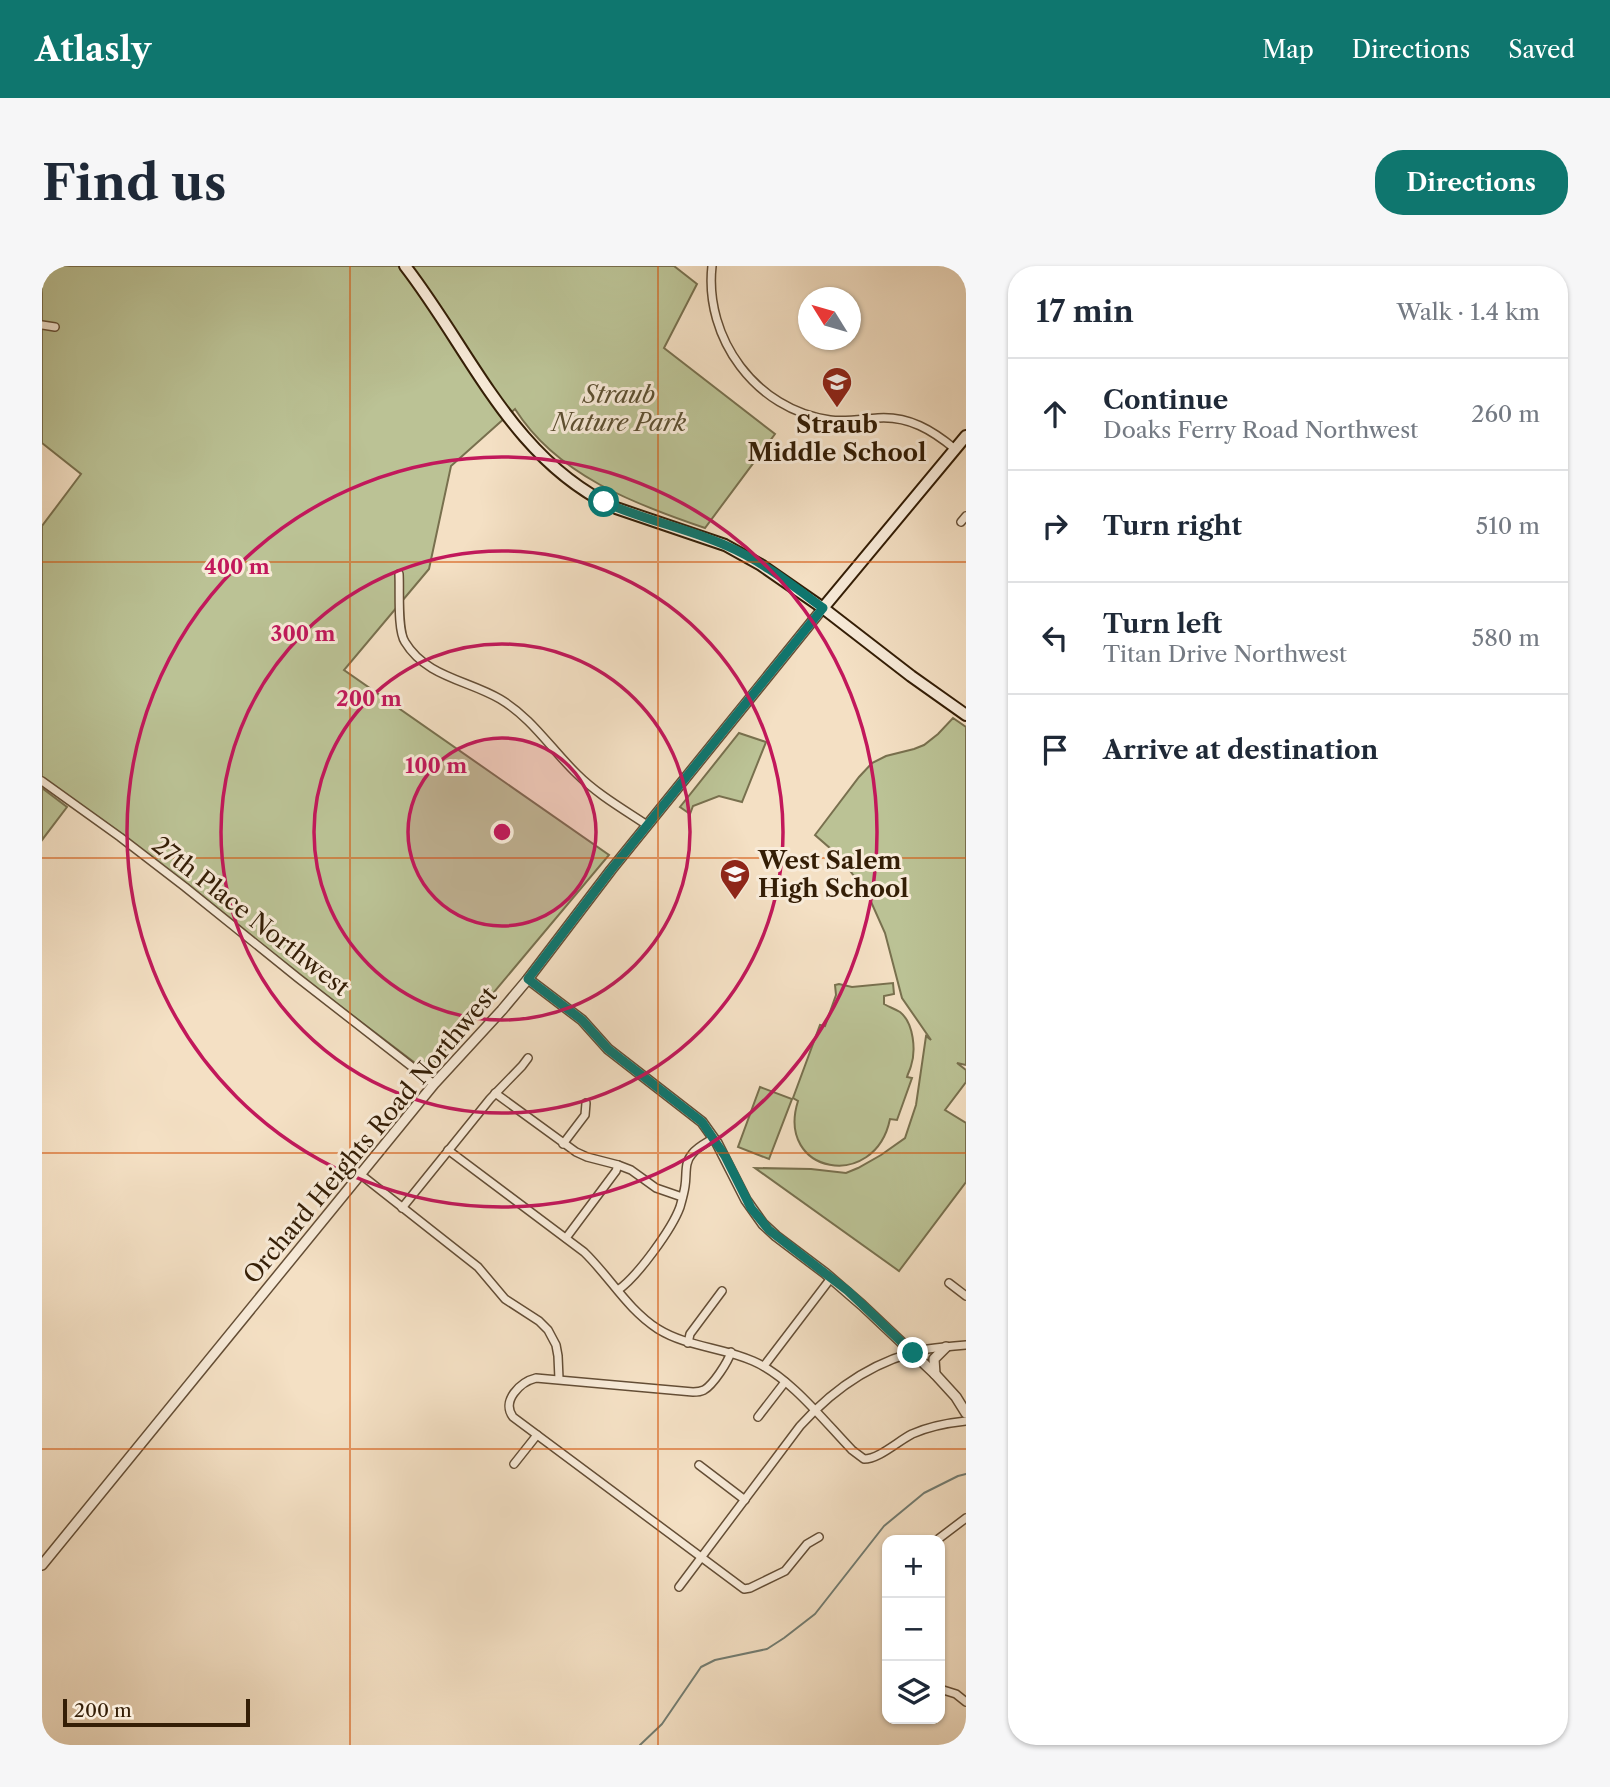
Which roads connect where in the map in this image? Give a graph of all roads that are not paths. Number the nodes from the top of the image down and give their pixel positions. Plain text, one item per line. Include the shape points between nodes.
1 (405, 266) edge
2 (712, 266) edge
3 (42, 325) edge
4 (55, 327) dead end
5 (966, 436) edge
6 (955, 449) junction
7 (399, 573) dead end
8 (823, 608) junction
9 (966, 715) edge
10 (42, 781) edge
11 (647, 825) junction
12 (528, 979) junction
13 (528, 1058) dead end
14 (434, 1084) junction
15 (495, 1093) junction
16 (586, 1103) dead end
17 (714, 1138) junction
18 (563, 1144) junction
19 (448, 1150) junction
20 (618, 1165) junction
21 (360, 1174) junction
22 (682, 1197) junction
23 (402, 1208) junction
24 (566, 1238) junction
25 (831, 1278) junction
26 (949, 1283) dead end
27 (618, 1290) junction
28 (722, 1291) dead end
29 (966, 1296) edge
30 (688, 1343) junction
31 (966, 1345) edge
32 (946, 1347) junction
33 (730, 1352) junction
34 (913, 1353) junction
35 (764, 1366) junction
36 (934, 1374) junction
37 (559, 1379) junction
38 (785, 1382) junction
39 (814, 1410) junction
40 (966, 1413) edge
41 (758, 1417) dead end
42 (966, 1421) edge
43 (537, 1435) junction
44 (514, 1464) dead end
45 (699, 1465) dead end
46 (745, 1500) junction
47 (966, 1518) edge
48 (944, 1535) edge
49 (819, 1537) dead end
50 (701, 1558) junction
51 (42, 1565) edge
52 (680, 1587) dead end
53 (945, 1690) edge
54 (966, 1702) edge

1 - 8 main road via 504,413 529,443 572,481 616,508 733,549
2 - 6 street via 713,308 728,351 770,396 799,412 829,420 904,420 925,427
3 - 4 street
5 - 6 main road, Orchard Heights Road Northwest
6 - 8 main road, Orchard Heights Road Northwest
7 - 11 street via 402,639 417,658 514,709 586,782
8 - 9 main road
8 - 11 street, Orchard Heights Road Northwest
10 - 14 street, 27th Place Northwest via 142,853
11 - 12 street, Orchard Heights Road Northwest
12 - 14 street, Orchard Heights Road Northwest
12 - 17 street via 582,1020 608,1049 696,1116
13 - 15 street
14 - 21 street, Orchard Heights Road Northwest
15 - 18 street
15 - 19 street
16 - 18 street via 585,1115
17 - 22 street via 690,1155
17 - 25 street via 763,1224
18 - 20 street via 587,1157
19 - 23 street
19 - 24 street
20 - 22 street via 656,1188
20 - 24 street
21 - 23 street
21 - 51 street, Orchard Heights Road Northwest
22 - 27 street via 675,1220
23 - 37 street via 478,1268 505,1298 540,1321 556,1345
24 - 27 street via 599,1266
25 - 34 street
25 - 35 street
26 - 29 street
27 - 30 street via 644,1319
28 - 30 street
30 - 33 street
31 - 32 street
32 - 34 street
32 - 36 street via 934,1359
33 - 35 street
33 - 37 street via 729,1360 701,1391
34 - 36 street
34 - 39 street via 864,1373
35 - 38 street
36 - 40 street
37 - 43 street via 528,1380 510,1399 509,1412
38 - 39 street
38 - 41 street
39 - 42 street via 864,1460 924,1429
39 - 46 street
43 - 44 street
43 - 50 street
45 - 46 street
46 - 50 street
47 - 48 street
49 - 50 street via 807,1544 785,1571 750,1588 740,1587
50 - 52 street
53 - 54 street

